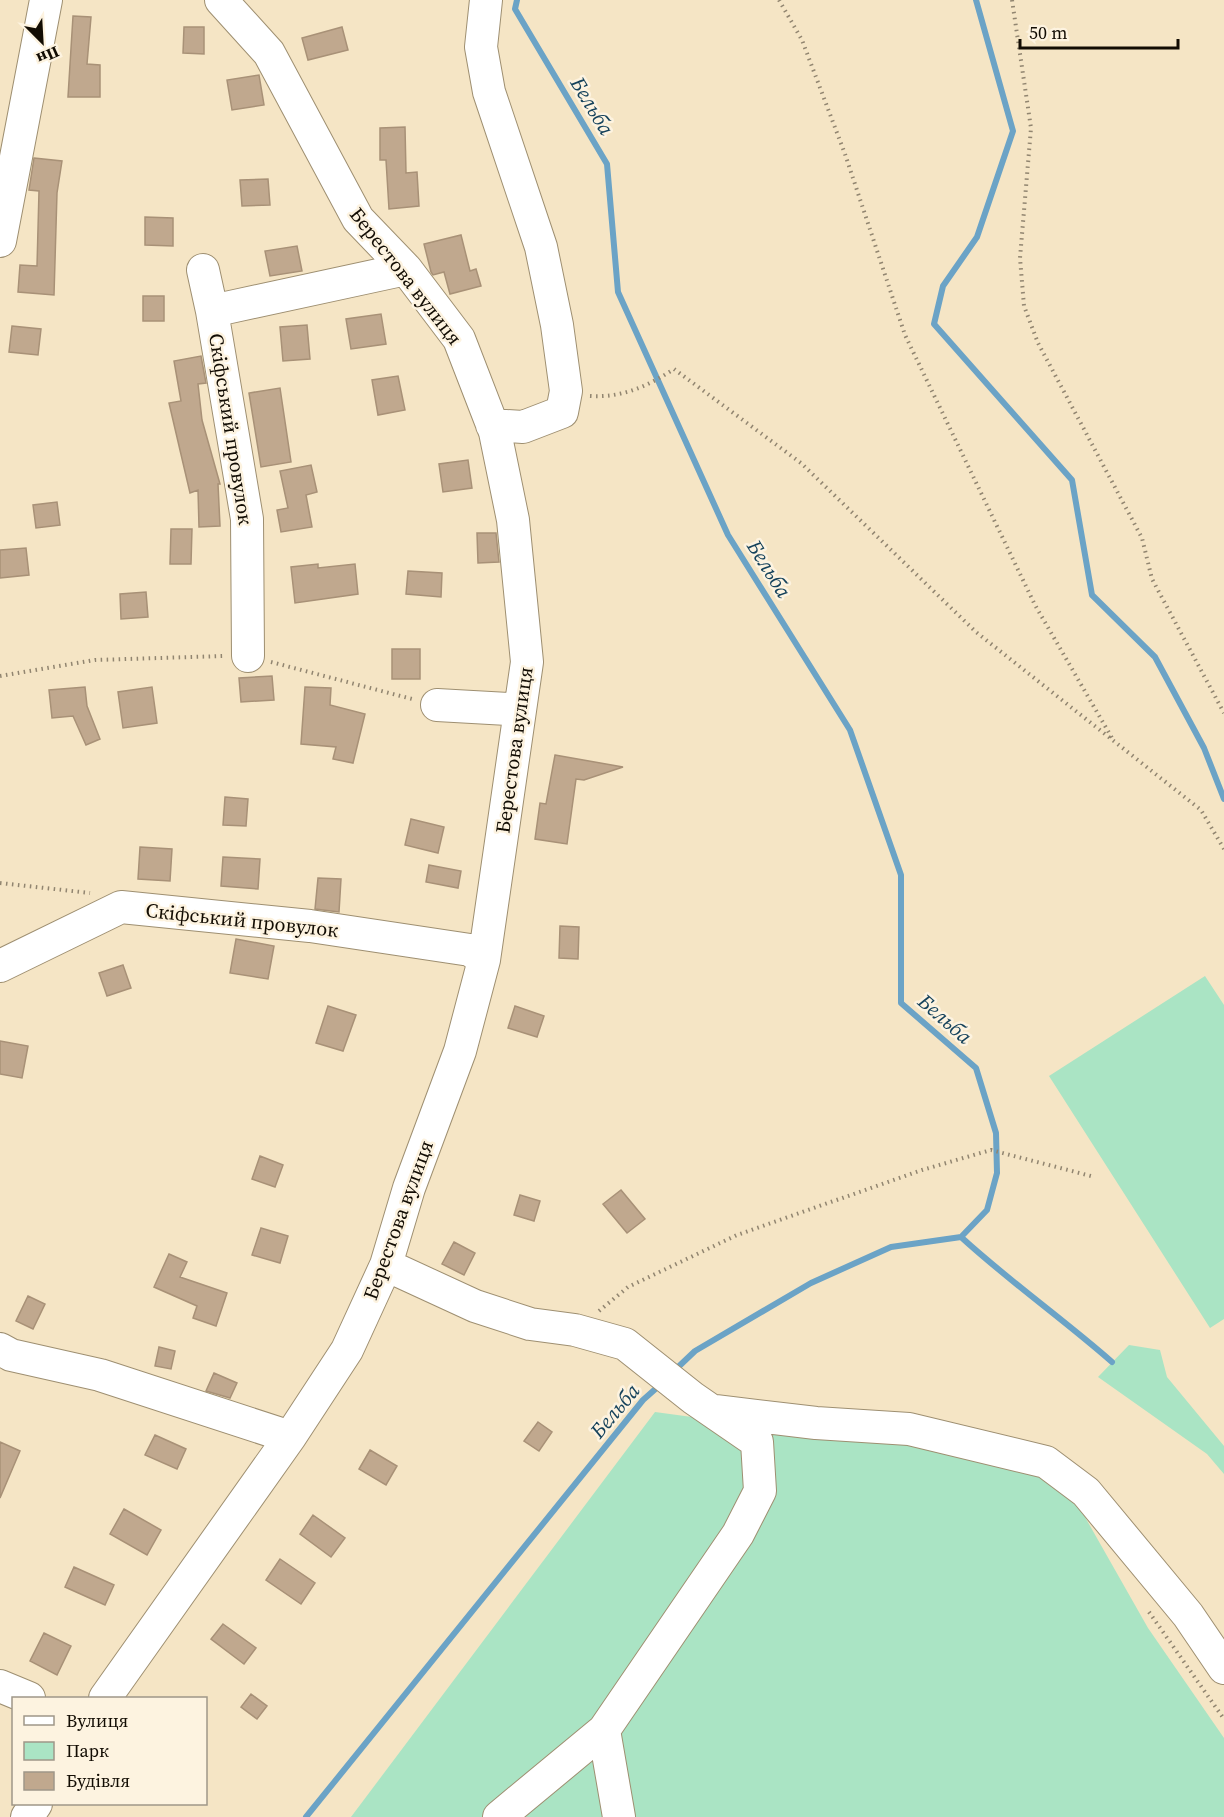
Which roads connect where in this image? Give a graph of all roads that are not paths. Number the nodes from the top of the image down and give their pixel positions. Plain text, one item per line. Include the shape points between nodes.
1 (46, 0) edge
2 (221, 0) edge
3 (486, 0) edge
4 (0, 241) edge
5 (406, 269) junction
6 (203, 270) dead end
7 (212, 311) junction
8 (492, 424) junction
9 (248, 656) road end
10 (437, 705) road end
11 (519, 716) junction
12 (484, 960) junction
13 (0, 966) edge
14 (386, 1265) junction
15 (0, 1349) edge
16 (702, 1404) junction
17 (290, 1437) junction
18 (1224, 1668) edge
19 (0, 1686) edge
20 (27, 1697) edge
21 (106, 1697) edge
22 (604, 1730) junction
23 (499, 1817) edge
24 (620, 1817) edge

1 - 4 street
2 - 5 street, Берестова вулиця via 269,53 358,219
3 - 8 street via 481,47 489,92 541,247 566,391 562,412 523,427
5 - 7 street, Скіфський провулок
5 - 8 street, Берестова вулиця via 459,339
6 - 7 street, Скіфський провулок
7 - 9 street, Скіфський провулок via 247,519
8 - 11 street, Берестова вулиця via 513,520 528,662
10 - 11 street via 508,709
11 - 12 street, Берестова вулиця
12 - 13 street, Скіфський провулок via 470,950 310,926 121,907
12 - 14 street, Берестова вулиця via 460,1051
14 - 16 street via 475,1306 530,1324 575,1330 625,1344
14 - 17 street, Берестова вулиця via 347,1350
15 - 17 street via 11,1355 100,1375
16 - 18 street via 816,1423 909,1429 1046,1462 1086,1492 1188,1615
16 - 22 street via 757,1442 760,1491 738,1534
17 - 21 street, Берестова вулиця
19 - 20 street
22 - 23 street
22 - 24 street

